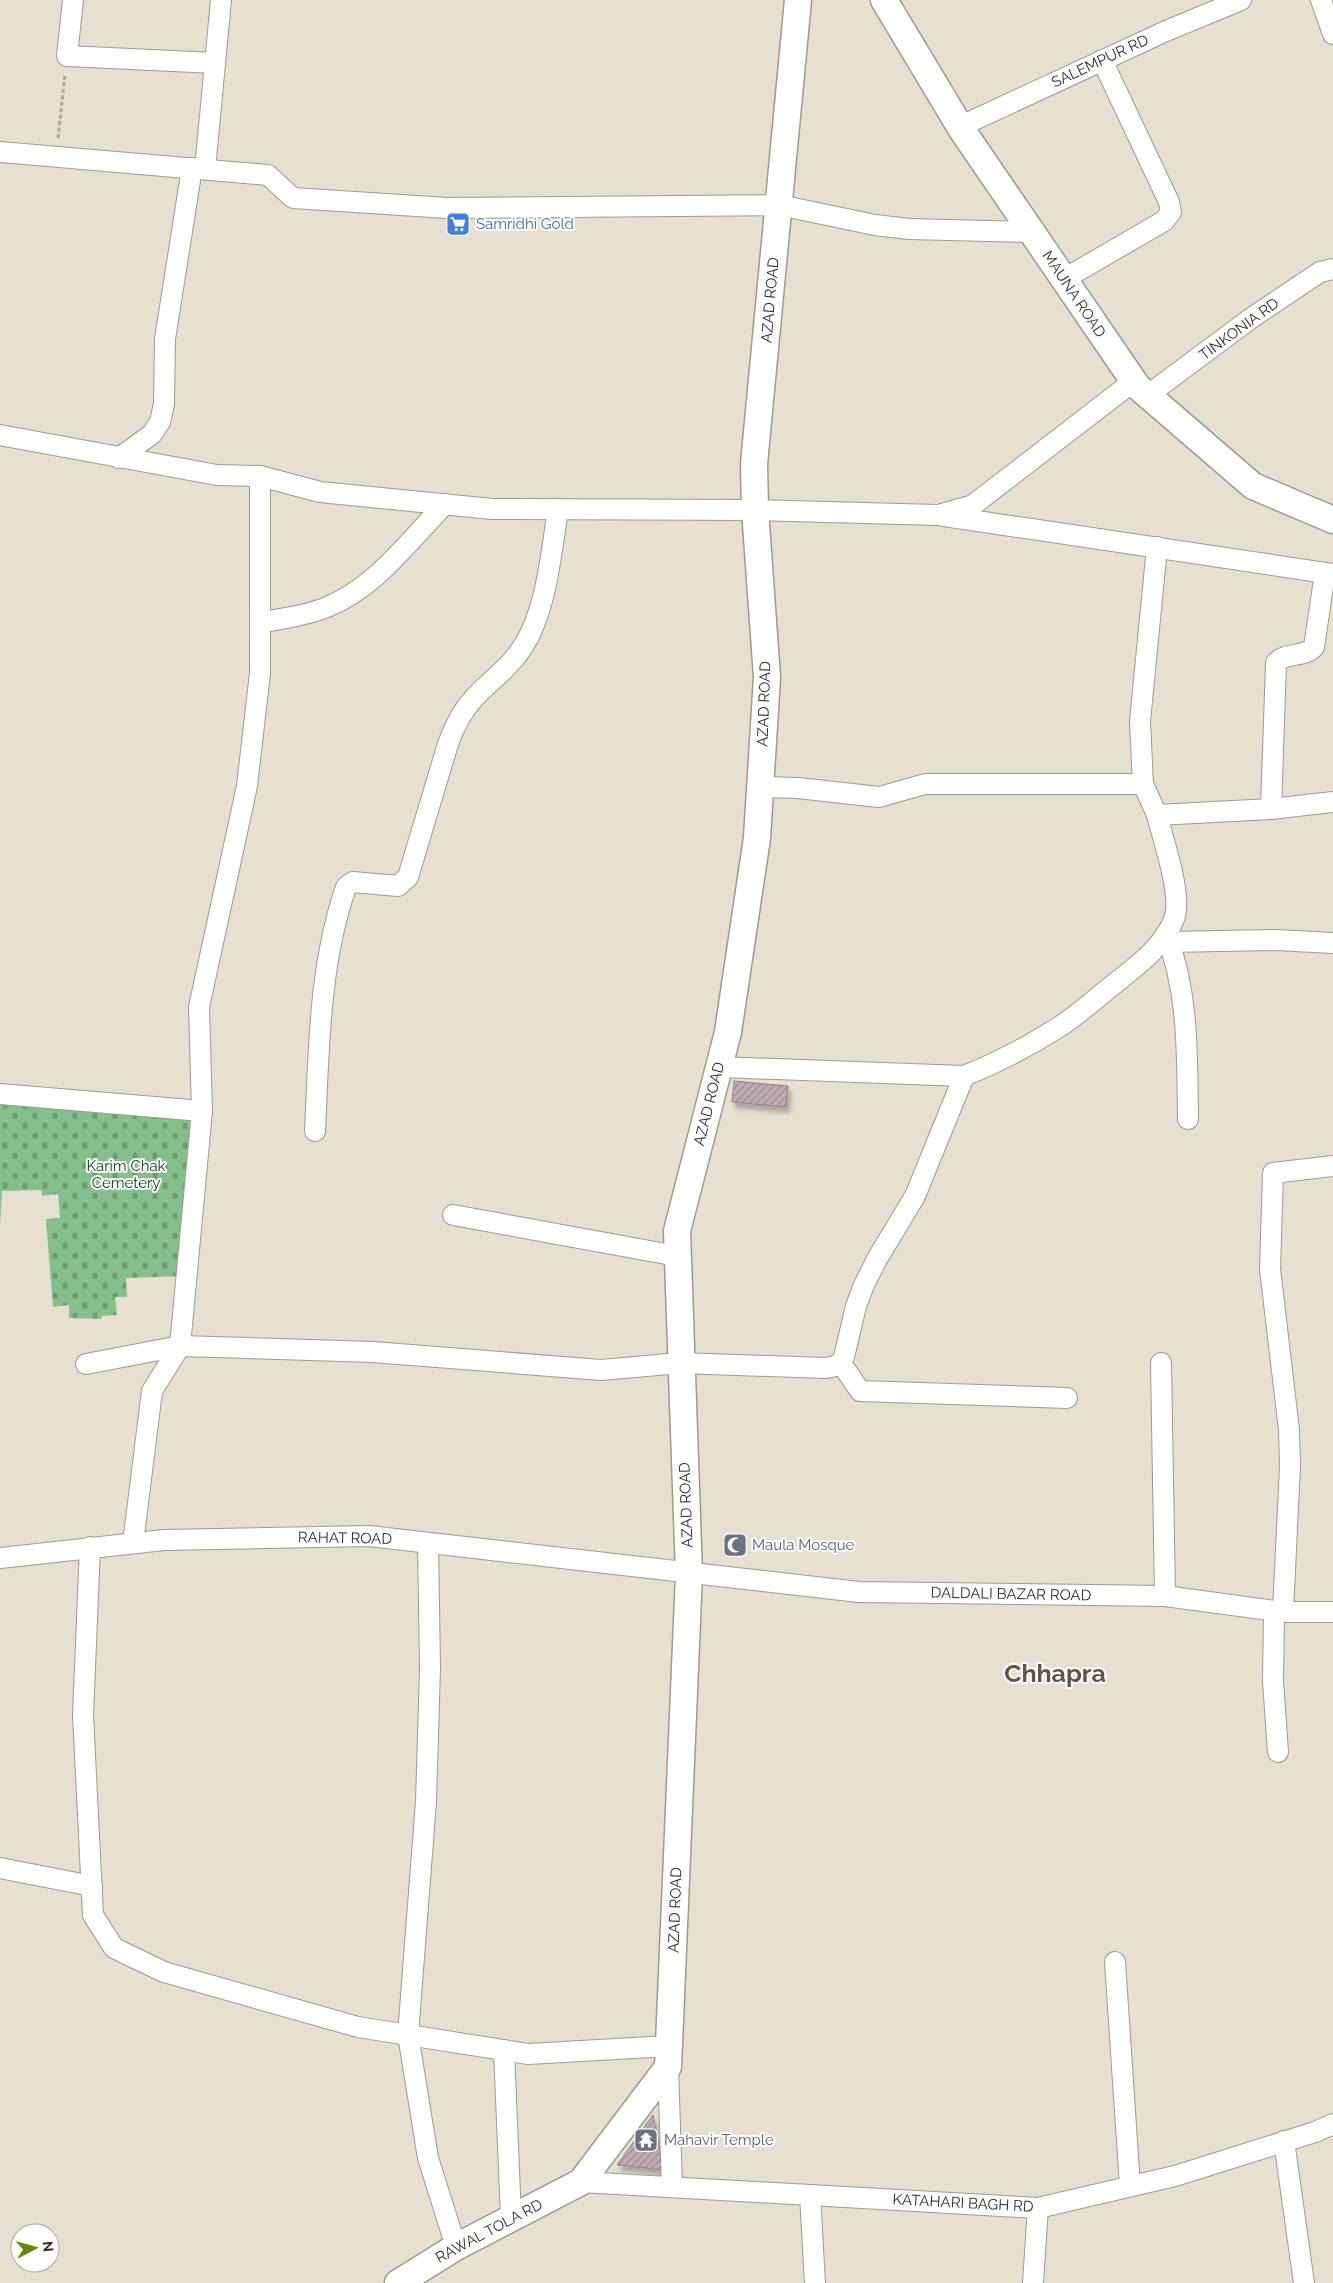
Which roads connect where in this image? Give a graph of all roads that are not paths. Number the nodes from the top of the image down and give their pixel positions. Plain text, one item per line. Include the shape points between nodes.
1 (72, 0) edge
2 (221, 0) edge
3 (798, 0) edge
4 (884, 0) edge
5 (1241, 0) edge
6 (1321, 0) edge
7 (1333, 34) edge
8 (1102, 60) junction
9 (215, 63) junction
10 (959, 126) junction
11 (0, 152) edge
12 (198, 169) junction
13 (779, 205) junction
14 (1031, 232) junction
15 (1333, 269) edge
16 (1064, 279) junction
17 (1141, 388) junction
18 (0, 436) edge
19 (119, 458) junction
20 (260, 476) junction
21 (445, 504) junction
22 (558, 510) junction
23 (755, 510) junction
24 (938, 515) junction
25 (1333, 520) edge
26 (1157, 547) junction
27 (1329, 574) edge
28 (260, 623) junction
29 (1143, 784) junction
30 (760, 788) junction
31 (1333, 802) edge
32 (1271, 809) junction
33 (1157, 815) junction
34 (1167, 938) junction
35 (1333, 943) edge
36 (719, 1067) junction
37 (964, 1076) junction
38 (0, 1094) edge
39 (202, 1111) junction
40 (1188, 1119) dead end
41 (315, 1131) dead end
42 (1333, 1166) edge
43 (453, 1215) dead end
44 (677, 1256) junction
45 (180, 1346) junction
46 (1161, 1362) dead end
47 (680, 1363) junction
48 (841, 1363) junction
49 (86, 1364) dead end
50 (1066, 1398) dead end
51 (133, 1543) junction
52 (428, 1543) junction
53 (90, 1547) junction
54 (0, 1558) edge
55 (689, 1574) junction
56 (1166, 1596) junction
57 (1278, 1612) junction
58 (1333, 1612) edge
59 (1278, 1752) dead end
60 (0, 1868) edge
61 (92, 1886) junction
62 (1115, 1962) dead end
63 (408, 2035) junction
64 (504, 2050) junction
65 (668, 2056) junction
66 (1333, 2124) edge
67 (1284, 2141) junction
68 (582, 2182) junction
69 (1130, 2186) junction
70 (672, 2187) junction
71 (810, 2195) junction
72 (1038, 2208) junction
73 (511, 2218) junction
74 (456, 2246) junction
75 (398, 2283) edge
76 (815, 2283) edge
77 (1033, 2283) edge
78 (1304, 2283) edge

1 - 9 street via 67,56
2 - 9 street
3 - 13 street, AZAD ROAD
4 - 10 street, MAUNA ROAD
5 - 8 street, SALEMPUR RD
6 - 7 street
8 - 10 street, SALEMPUR RD
8 - 16 street via 1171,212 1164,221
9 - 12 street
10 - 14 street, MAUNA ROAD
11 - 12 street
12 - 13 street via 268,175 293,198 447,208
12 - 19 street via 165,338 164,404 160,422 152,434
13 - 14 street via 909,229
13 - 23 street, AZAD ROAD via 754,464
14 - 16 street, MAUNA ROAD
15 - 17 street, TINKONIA RD via 1320,272
16 - 17 street, MAUNA ROAD
17 - 24 street, TINKONIA RD via 973,505
17 - 25 street, MAUNA ROAD via 1253,486
18 - 19 street
19 - 20 street via 217,475
20 - 21 street via 320,492
20 - 28 street
21 - 22 street via 492,509
21 - 28 street via 373,578 350,596 326,608
22 - 23 street
22 - 41 street via 547,583 526,642 474,698 455,725 408,877 398,886 353,882 346,887 324,989
23 - 24 street
23 - 30 street, AZAD ROAD via 767,677
24 - 26 street
26 - 27 street
26 - 29 street via 1140,721
27 - 32 street via 1314,647 1276,663
28 - 39 street via 260,673 246,786 199,1007
29 - 30 street via 925,784 879,797 798,788
29 - 33 street
30 - 36 street, AZAD ROAD via 757,838 728,1032
31 - 32 street
32 - 33 street
33 - 34 street via 1176,902 1175,918
34 - 35 street
34 - 37 street via 1130,972 1060,1026 996,1063
34 - 40 street via 1179,973 1183,998
36 - 37 street
36 - 44 street, AZAD ROAD via 677,1231
37 - 48 street via 915,1196 864,1285
38 - 39 street
39 - 45 street
42 - 57 street via 1273,1173 1270,1269 1290,1466 1290,1497
43 - 44 street
44 - 47 street, AZAD ROAD
45 - 47 street via 373,1352 601,1370
45 - 49 street
45 - 51 street via 152,1391
46 - 56 street
47 - 48 street via 825,1368
47 - 55 street, AZAD ROAD
48 - 50 street via 860,1392
51 - 52 street, RAHAT ROAD via 368,1536
51 - 53 street, RAHAT ROAD
52 - 55 street, RAHAT ROAD
52 - 63 street via 430,1668 426,1802
53 - 54 street, RAHAT ROAD
53 - 61 street via 83,1715
55 - 56 street, DALDALI BAZAR ROAD via 859,1592
55 - 65 street, AZAD ROAD
56 - 57 street, DALDALI BAZAR ROAD
57 - 58 street, DALDALI BAZAR ROAD
57 - 59 street via 1273,1681
60 - 61 street
61 - 63 street via 93,1915 114,1948 156,1968 358,2027
62 - 69 street
63 - 64 street
63 - 74 street via 428,2158
64 - 65 street via 528,2054
64 - 73 street
65 - 68 street
65 - 70 street
66 - 67 street, KATAHARI BAGH RD
67 - 69 street, KATAHARI BAGH RD via 1175,2176
67 - 78 street
68 - 70 street, KATAHARI BAGH RD
68 - 73 street, RAWAL TOLA RD
69 - 72 street, KATAHARI BAGH RD
70 - 71 street, KATAHARI BAGH RD
71 - 72 street, KATAHARI BAGH RD
71 - 76 street
72 - 77 street
73 - 74 street, RAWAL TOLA RD
74 - 75 street, RAWAL TOLA RD

